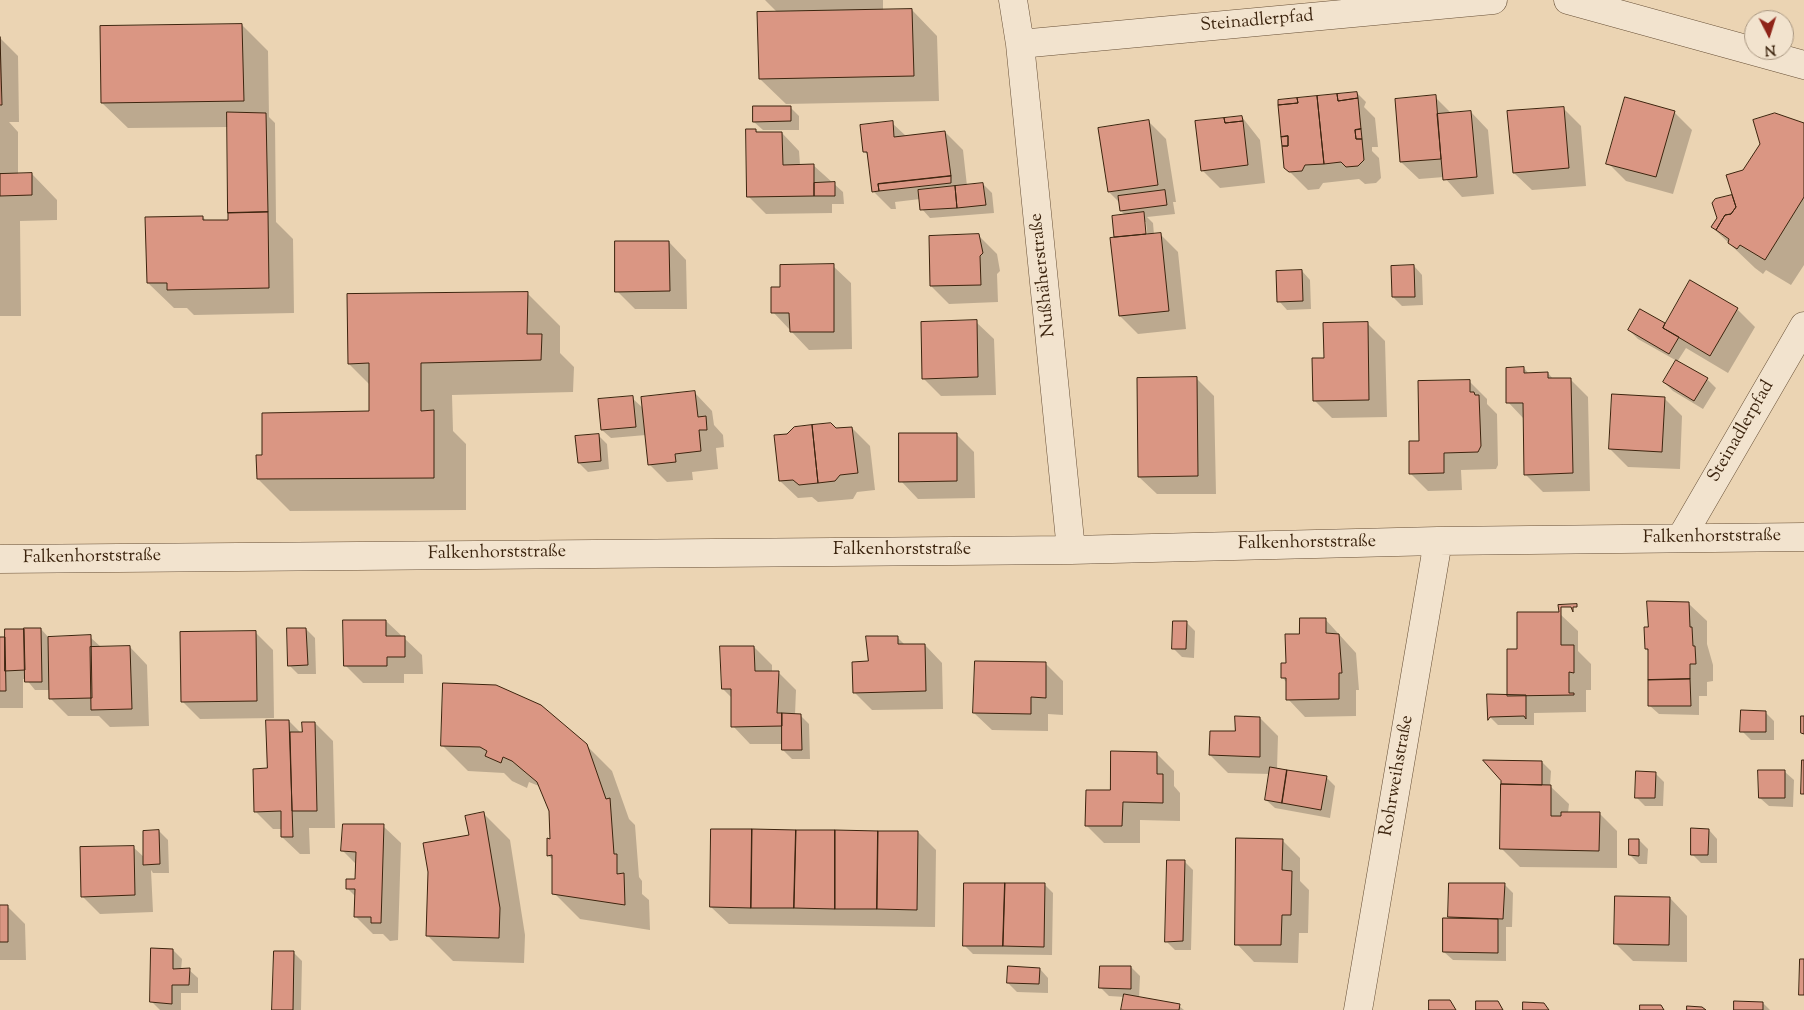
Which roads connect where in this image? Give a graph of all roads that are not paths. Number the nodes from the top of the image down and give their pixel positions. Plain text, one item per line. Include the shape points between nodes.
1 (1013, 0) edge
2 (1493, 0) edge
3 (1568, 0) edge
4 (1020, 44) junction
5 (1804, 65) edge
6 (1804, 326) edge
7 (1804, 537) edge
8 (1681, 538) junction
9 (1438, 541) junction
10 (1071, 550) junction
11 (0, 559) edge
12 (1358, 1010) edge

1 - 4 street, Nußhäherstraße
2 - 4 street, Steinadlerpfad
3 - 5 street
4 - 10 street, Nußhäherstraße
6 - 8 street, Steinadlerpfad
7 - 8 street, Falkenhorststraße
8 - 9 street, Falkenhorststraße
9 - 10 street, Falkenhorststraße
9 - 12 street, Rohrweihstraße
10 - 11 street, Falkenhorststraße

